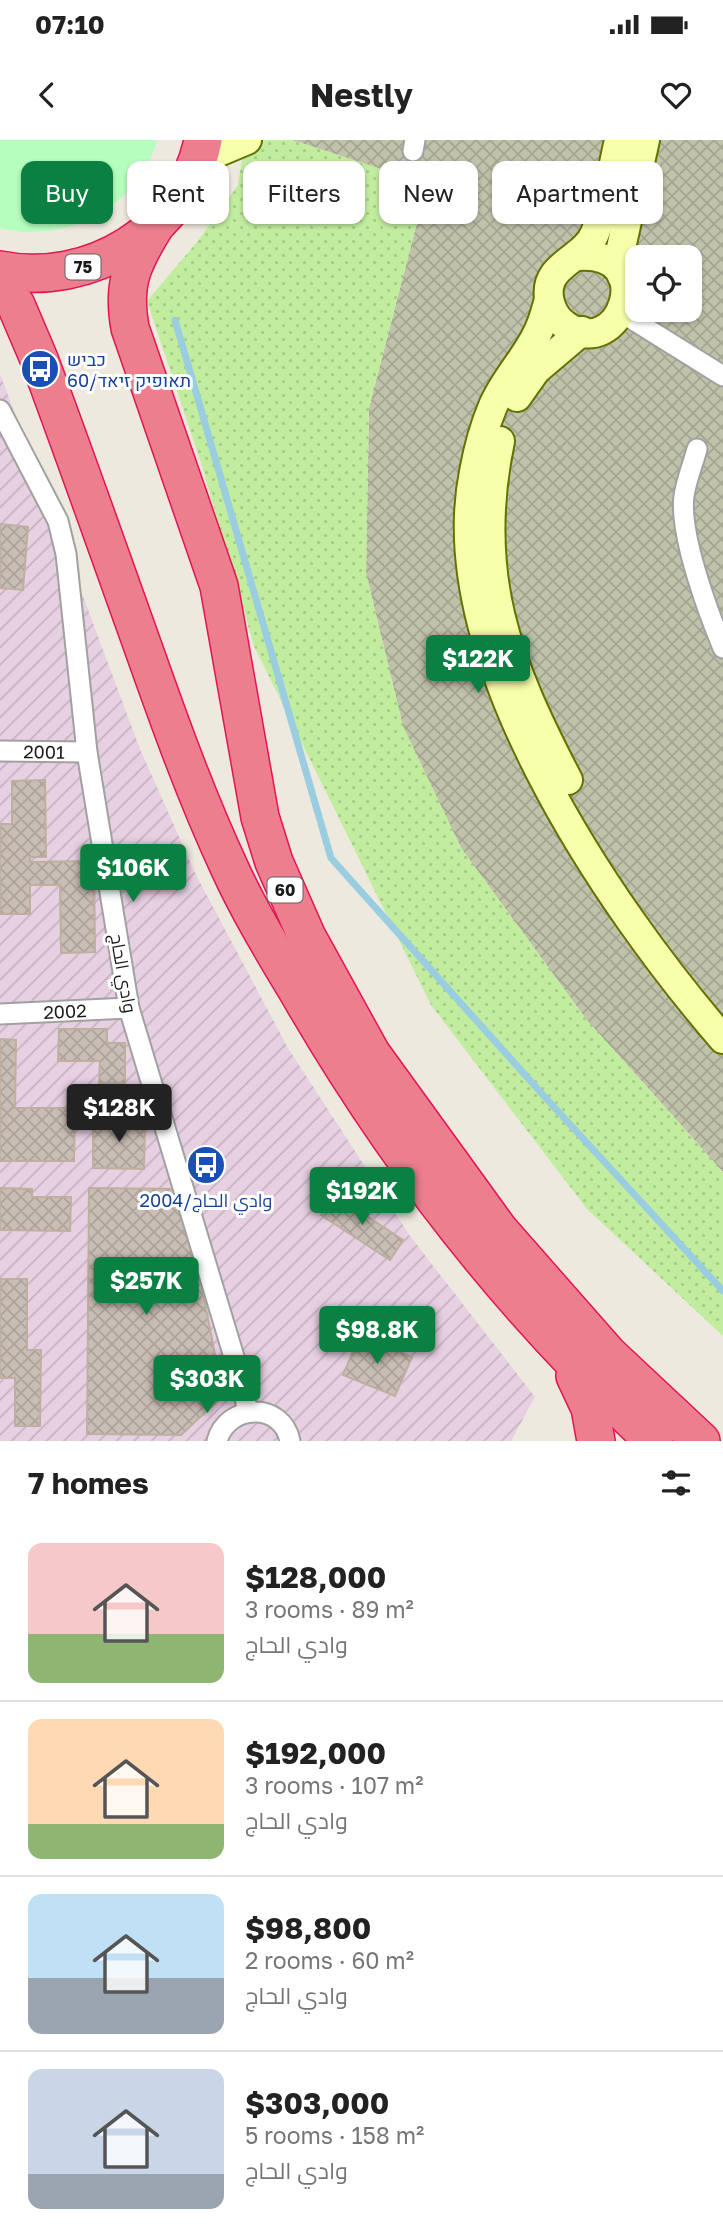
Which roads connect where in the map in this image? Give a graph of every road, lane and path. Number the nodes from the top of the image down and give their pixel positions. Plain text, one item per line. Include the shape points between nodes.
1 (247, 140) edge
2 (619, 140) edge
3 (645, 140) edge
4 (200, 151) edge
5 (155, 226) junction
6 (579, 256) junction
7 (0, 270) edge
8 (622, 276) junction
9 (0, 284) edge
10 (549, 299) junction
11 (622, 313) junction
12 (582, 331) junction
13 (723, 376) edge
14 (0, 410) edge
15 (697, 449) dead end
16 (723, 648) edge
17 (0, 751) edge
18 (88, 751) junction
19 (129, 1008) junction
20 (723, 1012) edge
21 (0, 1014) edge
22 (723, 1039) edge
23 (567, 1359) junction
24 (247, 1411) junction
25 (291, 1439) edge
26 (217, 1441) edge
27 (596, 1441) edge
28 (654, 1441) edge
29 (701, 1441) edge

1 - 4 street
2 - 6 street via 594,237
3 - 8 street via 619,257
4 - 5 highway, 75 via 180,195
5 - 7 highway, 75 via 126,248 88,266 48,273
5 - 29 highway, 60 via 132,266 126,287 130,328 219,586 260,817 290,903 372,1053 484,1211 608,1354
6 - 8 street via 604,259
6 - 10 street via 558,269 551,280
8 - 11 street via 626,288
9 - 23 highway, 60 via 16,305 39,359 170,724 258,925 384,1132 486,1266
10 - 12 street via 565,326
10 - 22 street via 538,333 493,406 473,476 470,555 482,634 519,728 576,833 668,973
11 - 12 street via 602,330
11 - 13 street
12 - 20 street via 528,380 502,435 489,518 495,600 527,694 582,805 639,898
14 - 18 street, وادي الحاج via 58,521 66,554
15 - 16 street via 684,498 687,525 704,602
17 - 18 street, 2001
18 - 19 street, وادي الحاج
19 - 21 street, 2002
19 - 24 street, وادي الحاج
23 - 27 highway via 590,1408
23 - 28 highway, 60
24 - 25 street via 277,1419
24 - 26 street via 226,1422

